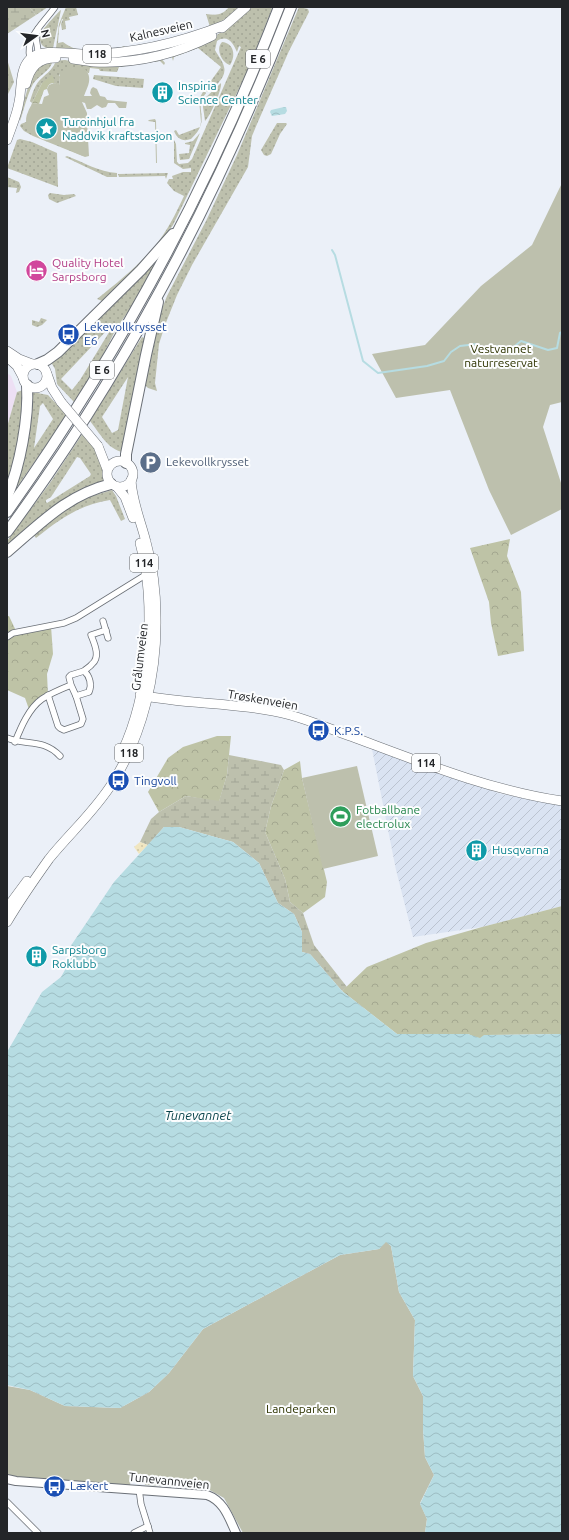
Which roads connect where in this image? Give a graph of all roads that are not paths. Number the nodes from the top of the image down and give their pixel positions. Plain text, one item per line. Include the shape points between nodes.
1 (55, 7) edge
2 (246, 7) edge
3 (279, 7) edge
4 (292, 7) edge
5 (38, 29) junction
6 (36, 58) junction
7 (7, 140) edge
8 (184, 220) junction
9 (163, 285) junction
10 (7, 351) edge
11 (7, 357) edge
12 (35, 364) junction
13 (47, 374) junction
14 (25, 381) junction
15 (38, 388) junction
16 (53, 394) junction
17 (98, 446) junction
18 (121, 462) junction
19 (107, 469) junction
20 (131, 480) junction
21 (114, 486) junction
22 (7, 496) edge
23 (7, 512) edge
24 (7, 532) edge
25 (7, 552) edge
26 (152, 566) junction
27 (146, 574) junction
28 (103, 621) dead end
29 (106, 630) junction
30 (7, 637) edge
31 (108, 638) dead end
32 (84, 671) junction
33 (71, 685) junction
34 (48, 695) junction
35 (76, 696) junction
36 (144, 696) junction
37 (7, 738) edge
38 (16, 742) junction
39 (60, 756) dead end
40 (562, 802) edge
41 (49, 859) junction
42 (7, 908) edge
43 (7, 922) edge
44 (7, 1479) edge
45 (139, 1489) junction
46 (7, 1502) edge
47 (148, 1526) junction
48 (38, 1533) edge
49 (134, 1533) edge
50 (150, 1533) edge
51 (236, 1533) edge

1 - 5 street
2 - 6 main road, Kalnesveien / 118 via 214,34 185,48 144,58 94,62
3 - 8 highway, E 6 via 239,103
4 - 9 highway, E 6 via 230,151 196,224
5 - 6 street
5 - 6 street via 33,34 29,51
6 - 7 main road via 24,70 19,103
8 - 12 highway, E 6 via 151,259 93,318 52,356
8 - 23 highway, E 6 via 148,290 105,364 63,432
9 - 18 highway, E 6 via 144,360 126,454
9 - 24 highway, E 6 via 92,408
10 - 12 main road, 114 via 23,361
11 - 14 main road
12 - 13 main road, 114 via 44,368
12 - 14 main road via 24,370
13 - 15 main road via 44,384
13 - 16 main road, 114
14 - 15 main road, 114 via 32,388
14 - 22 highway via 27,405 20,457
15 - 16 main road, 114
16 - 17 main road, 114, bridge
17 - 18 main road, 114
17 - 19 main road, 114
18 - 19 main road
18 - 20 main road, 114 via 132,468
19 - 21 main road, 114 via 107,476
20 - 21 main road via 125,486
20 - 26 main road, Grålumveien / 114
21 - 25 highway via 88,491 73,498
21 - 27 main road, Grålumveien / 114 via 125,497 130,509 142,549
26 - 27 street
26 - 36 main road, Grålumveien / 114 via 156,644
27 - 30 street via 76,618 64,623 13,633
27 - 36 main road, Grålumveien / 114 via 149,626
28 - 29 street
29 - 31 street
29 - 32 street via 91,635 96,658 94,664
32 - 33 street via 71,675
32 - 35 street via 88,674 91,687 89,692
33 - 34 street
33 - 35 street
34 - 35 street via 58,726 64,730 81,724 83,719
34 - 38 street via 30,712
36 - 40 main road, Trøskenveien / 114 via 248,708 292,716 470,779
36 - 41 main road, Grålumveien / 118 via 143,714 130,752 113,783
37 - 38 street
38 - 39 street via 44,744
41 - 42 main road, Grålumveien / 118 via 28,879
41 - 43 main road, Grålumveien / 118
44 - 45 street, Tunevannveien
45 - 47 street
45 - 51 street, Tunevannveien via 207,1494 223,1506
46 - 48 street
47 - 49 street
47 - 50 street

